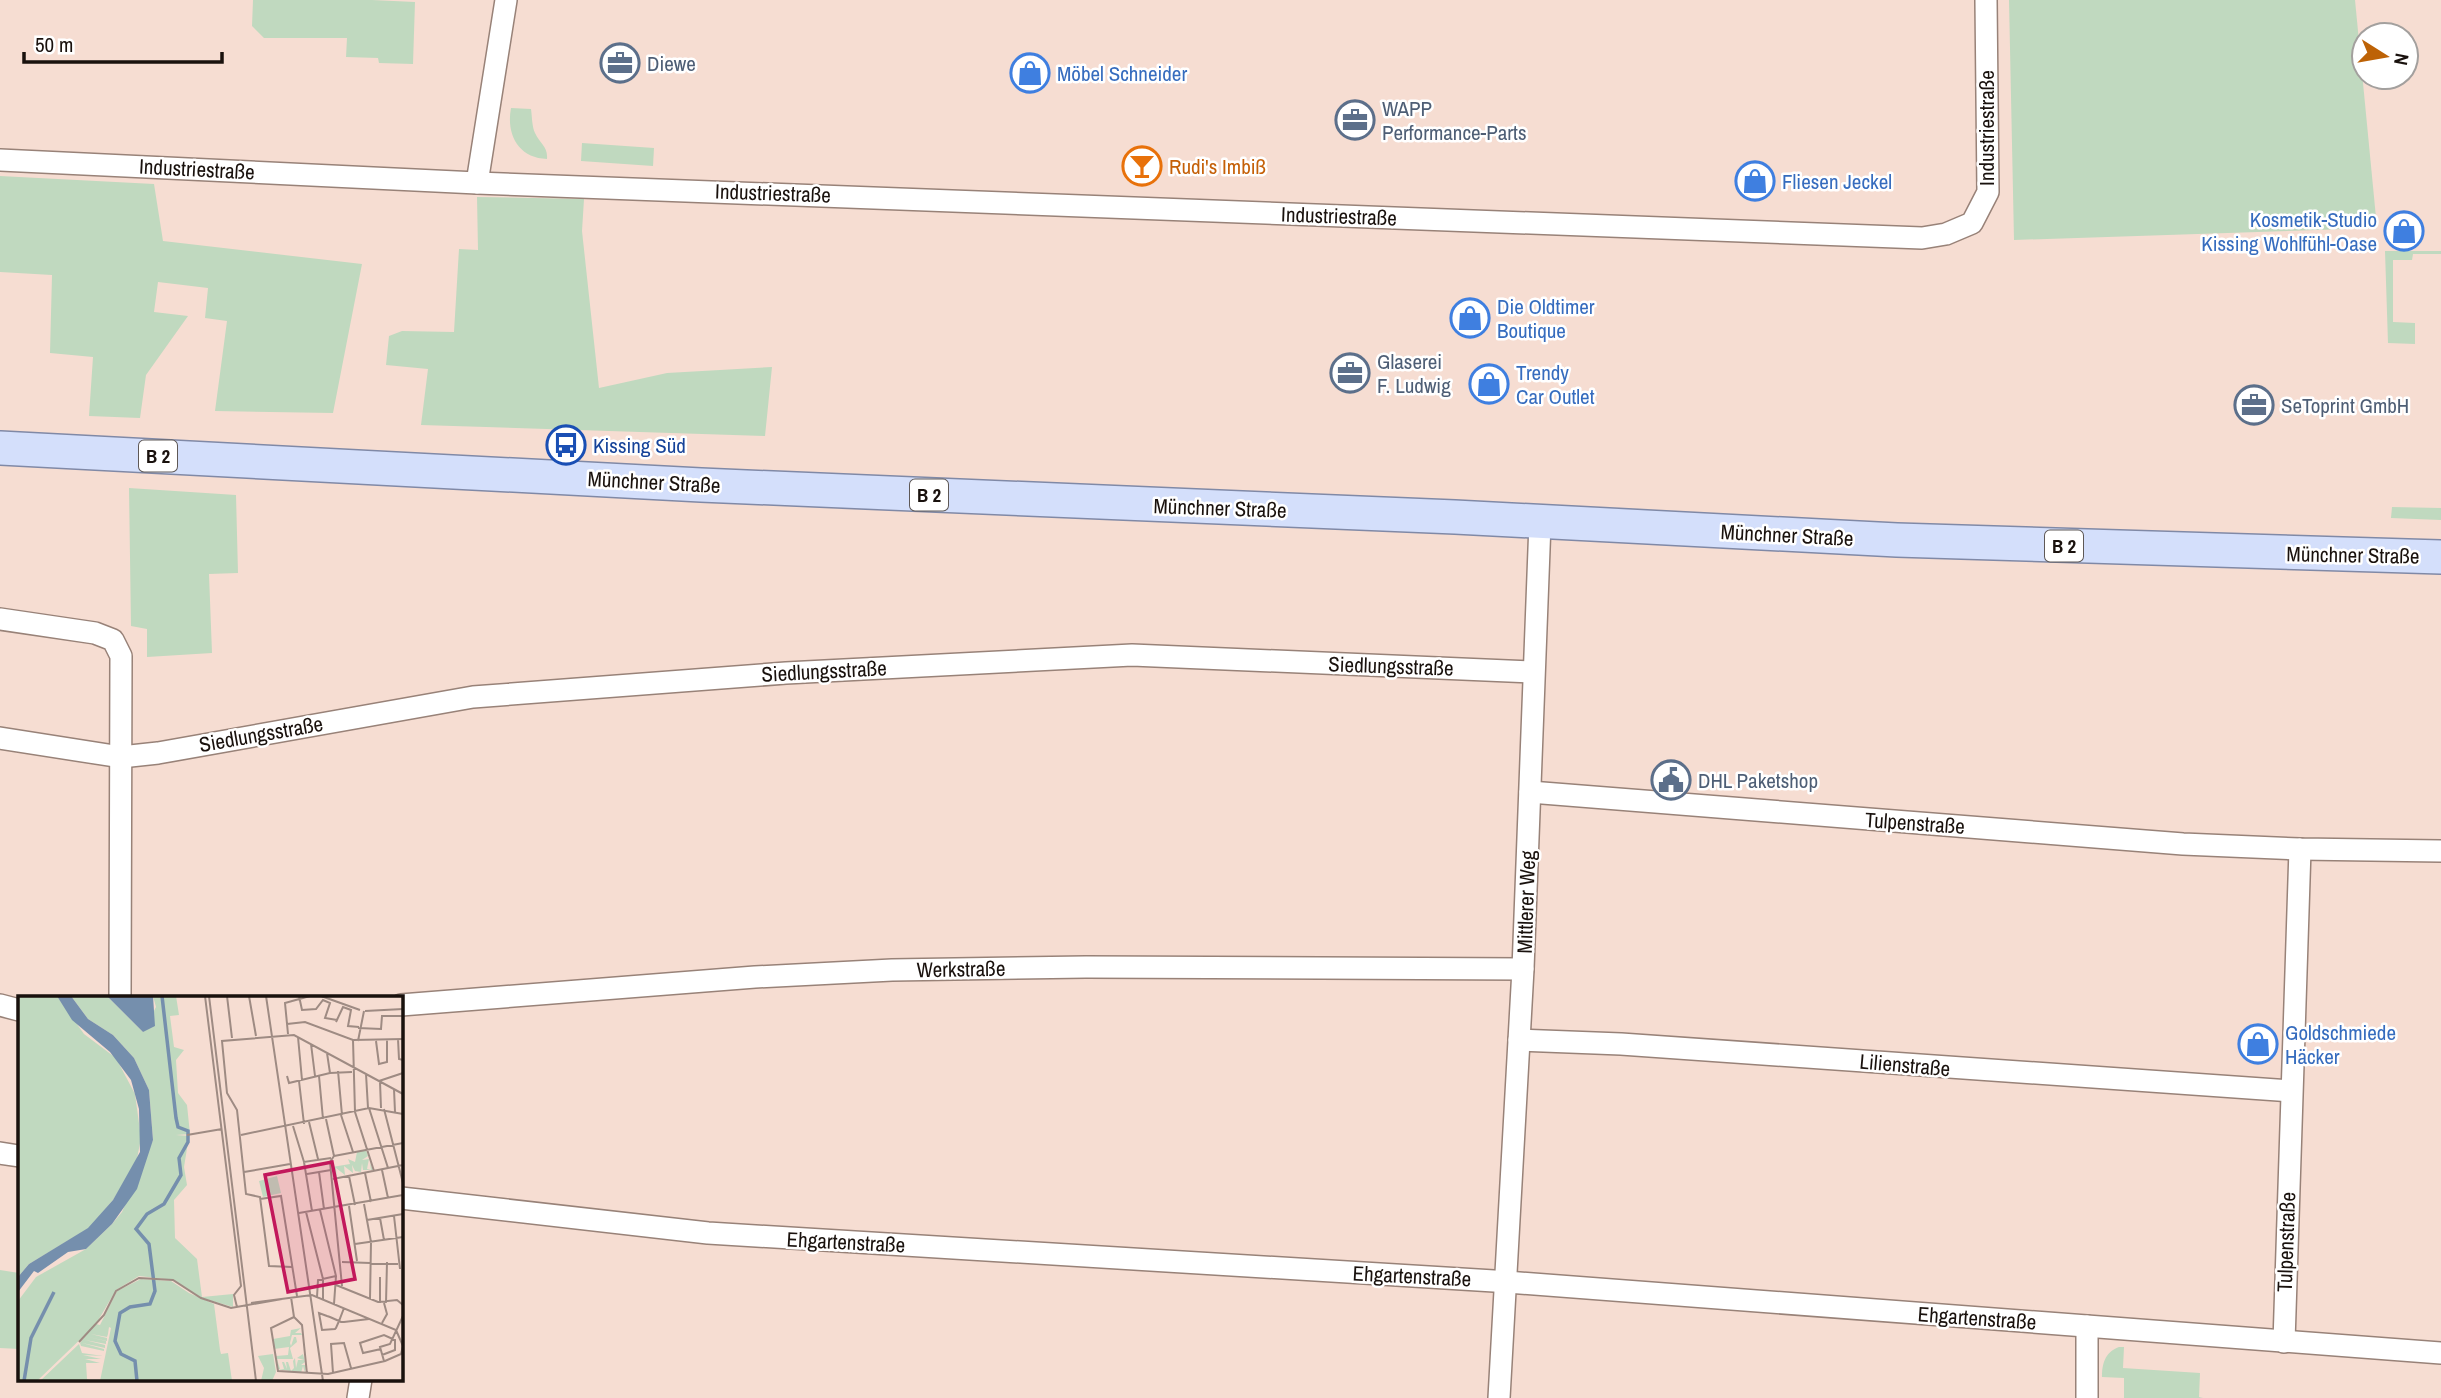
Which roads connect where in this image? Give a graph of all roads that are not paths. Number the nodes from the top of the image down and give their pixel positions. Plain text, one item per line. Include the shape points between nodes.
1 (506, 0) edge
2 (1986, 0) edge
3 (0, 160) edge
4 (477, 183) junction
5 (0, 448) edge
6 (1541, 523) junction
7 (2441, 557) edge
8 (0, 619) edge
9 (1533, 672) junction
10 (0, 738) edge
11 (121, 757) junction
12 (1530, 792) junction
13 (2300, 849) junction
14 (2441, 851) edge
15 (1523, 969) junction
16 (120, 996) edge
17 (0, 1005) edge
18 (402, 1005) edge
19 (18, 1010) edge
20 (1519, 1040) junction
21 (2291, 1091) junction
22 (0, 1153) edge
23 (18, 1156) edge
24 (402, 1198) edge
25 (1505, 1282) junction
26 (2087, 1326) junction
27 (2284, 1342) junction
28 (2432, 1352) edge
29 (361, 1380) edge
30 (358, 1398) edge
31 (1499, 1398) edge
32 (2087, 1398) edge

1 - 4 street
2 - 4 street, Industriestraße via 1988,192 1972,223 1922,238
3 - 4 street, Industriestraße
5 - 6 main road, Münchner Straße / B 2
6 - 7 main road, Münchner Straße / B 2 via 1979,544
6 - 9 street, Mittlerer Weg
8 - 11 street via 95,633 113,640 121,656
9 - 11 street, Siedlungsstraße via 1132,655 786,673 473,697
9 - 12 street, Mittlerer Weg
10 - 11 street, Siedlungsstraße
11 - 16 street
12 - 13 street, Tulpenstraße via 2183,844
12 - 15 street, Mittlerer Weg
13 - 14 street, Tulpenstraße
13 - 21 street, Tulpenstraße
15 - 18 street, Werkstraße via 881,970
15 - 20 street, Mittlerer Weg
17 - 19 street
20 - 21 street, Lilienstraße
20 - 25 street, Mittlerer Weg
21 - 27 street, Tulpenstraße
22 - 23 street
24 - 25 street, Ehgartenstraße via 708,1233
25 - 26 street, Ehgartenstraße
25 - 31 street, Mittlerer Weg
26 - 27 street, Ehgartenstraße
26 - 32 street
27 - 28 street, Ehgartenstraße
29 - 30 street

